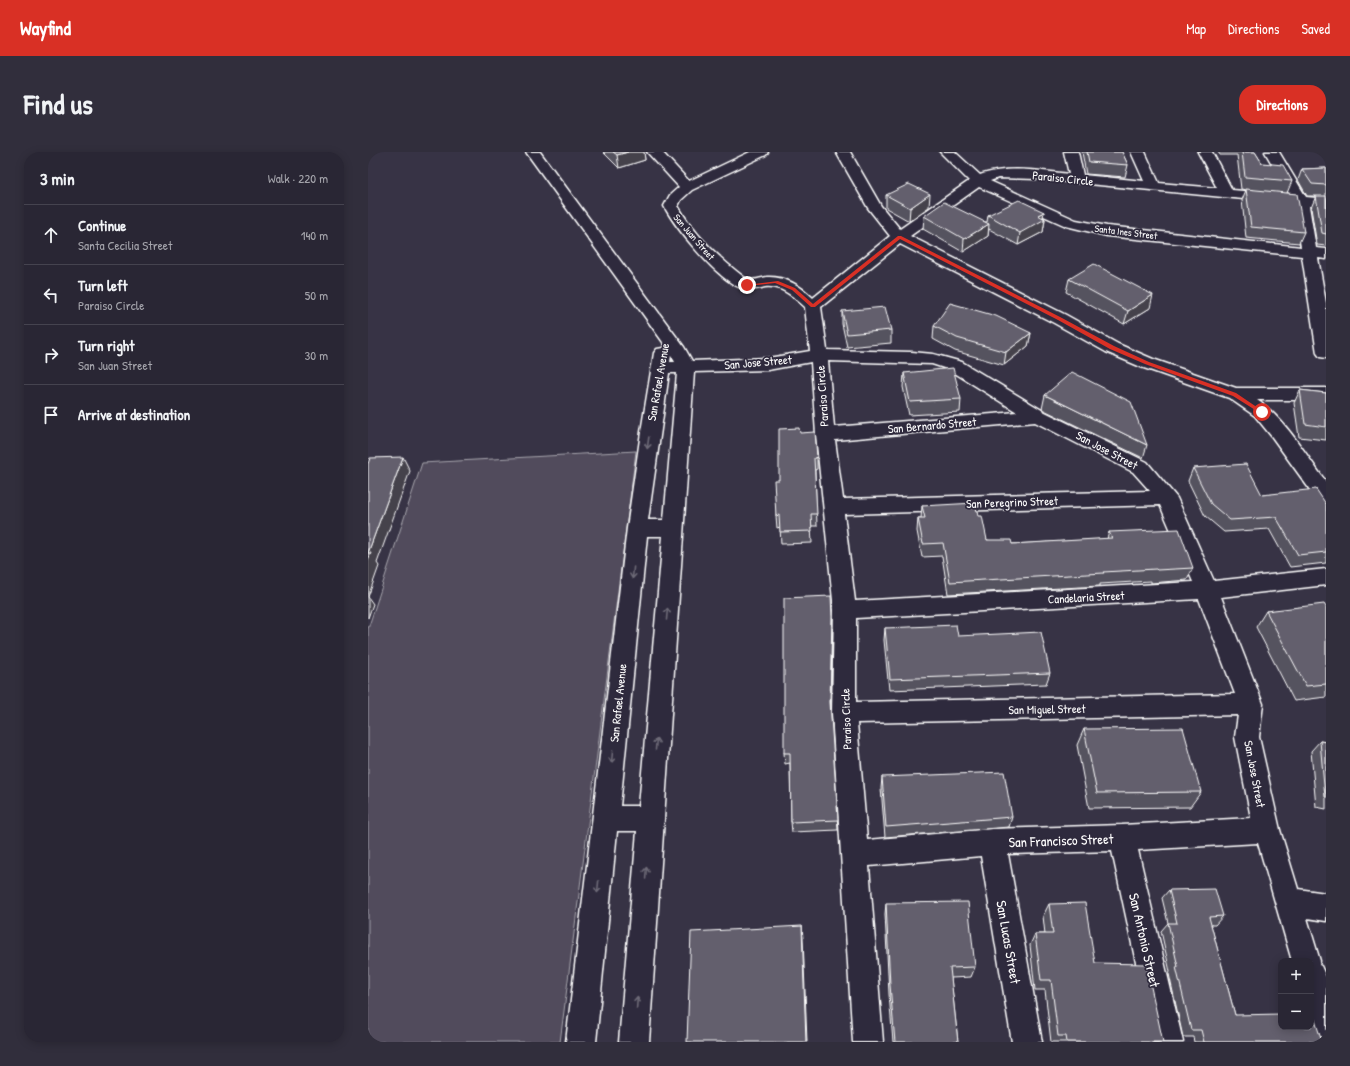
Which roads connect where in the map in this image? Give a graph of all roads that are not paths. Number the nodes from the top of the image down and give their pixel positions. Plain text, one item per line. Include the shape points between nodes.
1 (533, 152) edge
2 (761, 152) edge
3 (844, 152) edge
4 (946, 152) edge
5 (1070, 152) edge
6 (1138, 152) edge
7 (1204, 152) edge
8 (1272, 152) edge
9 (657, 153) edge
10 (1077, 180) junction
11 (978, 182) junction
12 (1153, 186) junction
13 (687, 187) junction
14 (1227, 193) junction
15 (1301, 201) junction
16 (1326, 203) edge
17 (900, 237) junction
18 (1308, 252) junction
19 (1326, 254) edge
20 (813, 306) junction
21 (666, 336) junction
22 (1326, 353) edge
23 (819, 355) junction
24 (686, 366) junction
25 (661, 368) junction
26 (1235, 394) junction
27 (1326, 394) edge
28 (1038, 416) junction
29 (825, 434) junction
30 (1321, 485) edge
31 (1167, 498) junction
32 (1326, 503) edge
33 (834, 507) junction
34 (638, 528) junction
35 (673, 528) junction
36 (1326, 577) edge
37 (1207, 590) junction
38 (845, 610) junction
39 (1250, 704) junction
40 (844, 713) junction
41 (650, 818) junction
42 (606, 819) junction
43 (1267, 830) junction
44 (1122, 838) junction
45 (992, 842) junction
46 (856, 854) junction
47 (1287, 901) junction
48 (1326, 907) edge
49 (1305, 958) edge
50 (1314, 985) edge
51 (1326, 1023) edge
52 (581, 1042) edge
53 (634, 1042) edge
54 (868, 1042) edge
55 (1027, 1042) edge
56 (1168, 1042) edge

1 - 21 street
2 - 13 street, San Juan Street
3 - 17 street via 875,208
4 - 11 street, Santa Ines Street
5 - 10 street
6 - 12 street
7 - 14 street
8 - 15 street
9 - 13 street
10 - 11 street, Paraiso Circle via 1037,175 996,174
10 - 12 street, Paraiso Circle
11 - 17 street, Paraiso Circle
11 - 18 street, Santa Ines Street via 1057,218 1107,231
12 - 14 street, Paraiso Circle
13 - 20 street, San Juan Street via 675,198 671,206 673,213 726,272 738,282 747,285 776,282 790,287
14 - 15 street, Paraiso Circle
15 - 16 street, Paraiso Circle
15 - 18 street
17 - 20 street, Paraiso Circle
17 - 26 street via 1112,348
18 - 19 street, Santa Ines Street
18 - 22 street
20 - 23 street, Paraiso Circle
21 - 24 street, San Rafael Avenue
21 - 25 street, San Rafael Avenue
23 - 24 street, San Jose Street via 768,364
23 - 28 street, San Jose Street via 933,359 956,366
23 - 29 street, Paraiso Circle
24 - 25 street, San Jose Street
24 - 35 street, San Rafael Avenue
25 -> 34 street, San Rafael Avenue
26 - 27 street
26 - 30 street via 1262,412
28 - 29 street, San Bernardo Street
28 - 31 street, San Jose Street via 1140,467
29 - 33 street, Paraiso Circle
30 - 32 street
31 - 33 street, San Peregrino Street
31 - 37 street, San Jose Street
33 - 38 street, Paraiso Circle
34 - 35 street
34 -> 42 street, San Rafael Avenue
41 -> 35 street, San Rafael Avenue
36 - 37 street, Candelaria Street
37 - 38 street, Candelaria Street
37 - 39 street, San Jose Street
38 - 40 street, Paraiso Circle
39 - 40 street, San Miguel Street
39 - 43 street, San Jose Street via 1247,737
40 - 46 street, Paraiso Circle
41 - 42 street
53 -> 41 street, San Rafael Avenue
42 -> 52 street, San Rafael Avenue
43 - 44 street, San Francisco Street
43 - 47 street, San Jose Street
44 - 45 street, San Francisco Street
44 - 56 street, San Antonio Street
45 - 46 street, San Francisco Street
45 - 55 street, San Lucas Street
46 - 54 street, Paraiso Circle
47 - 48 street
47 - 49 street, San Jose Street
50 - 51 street

